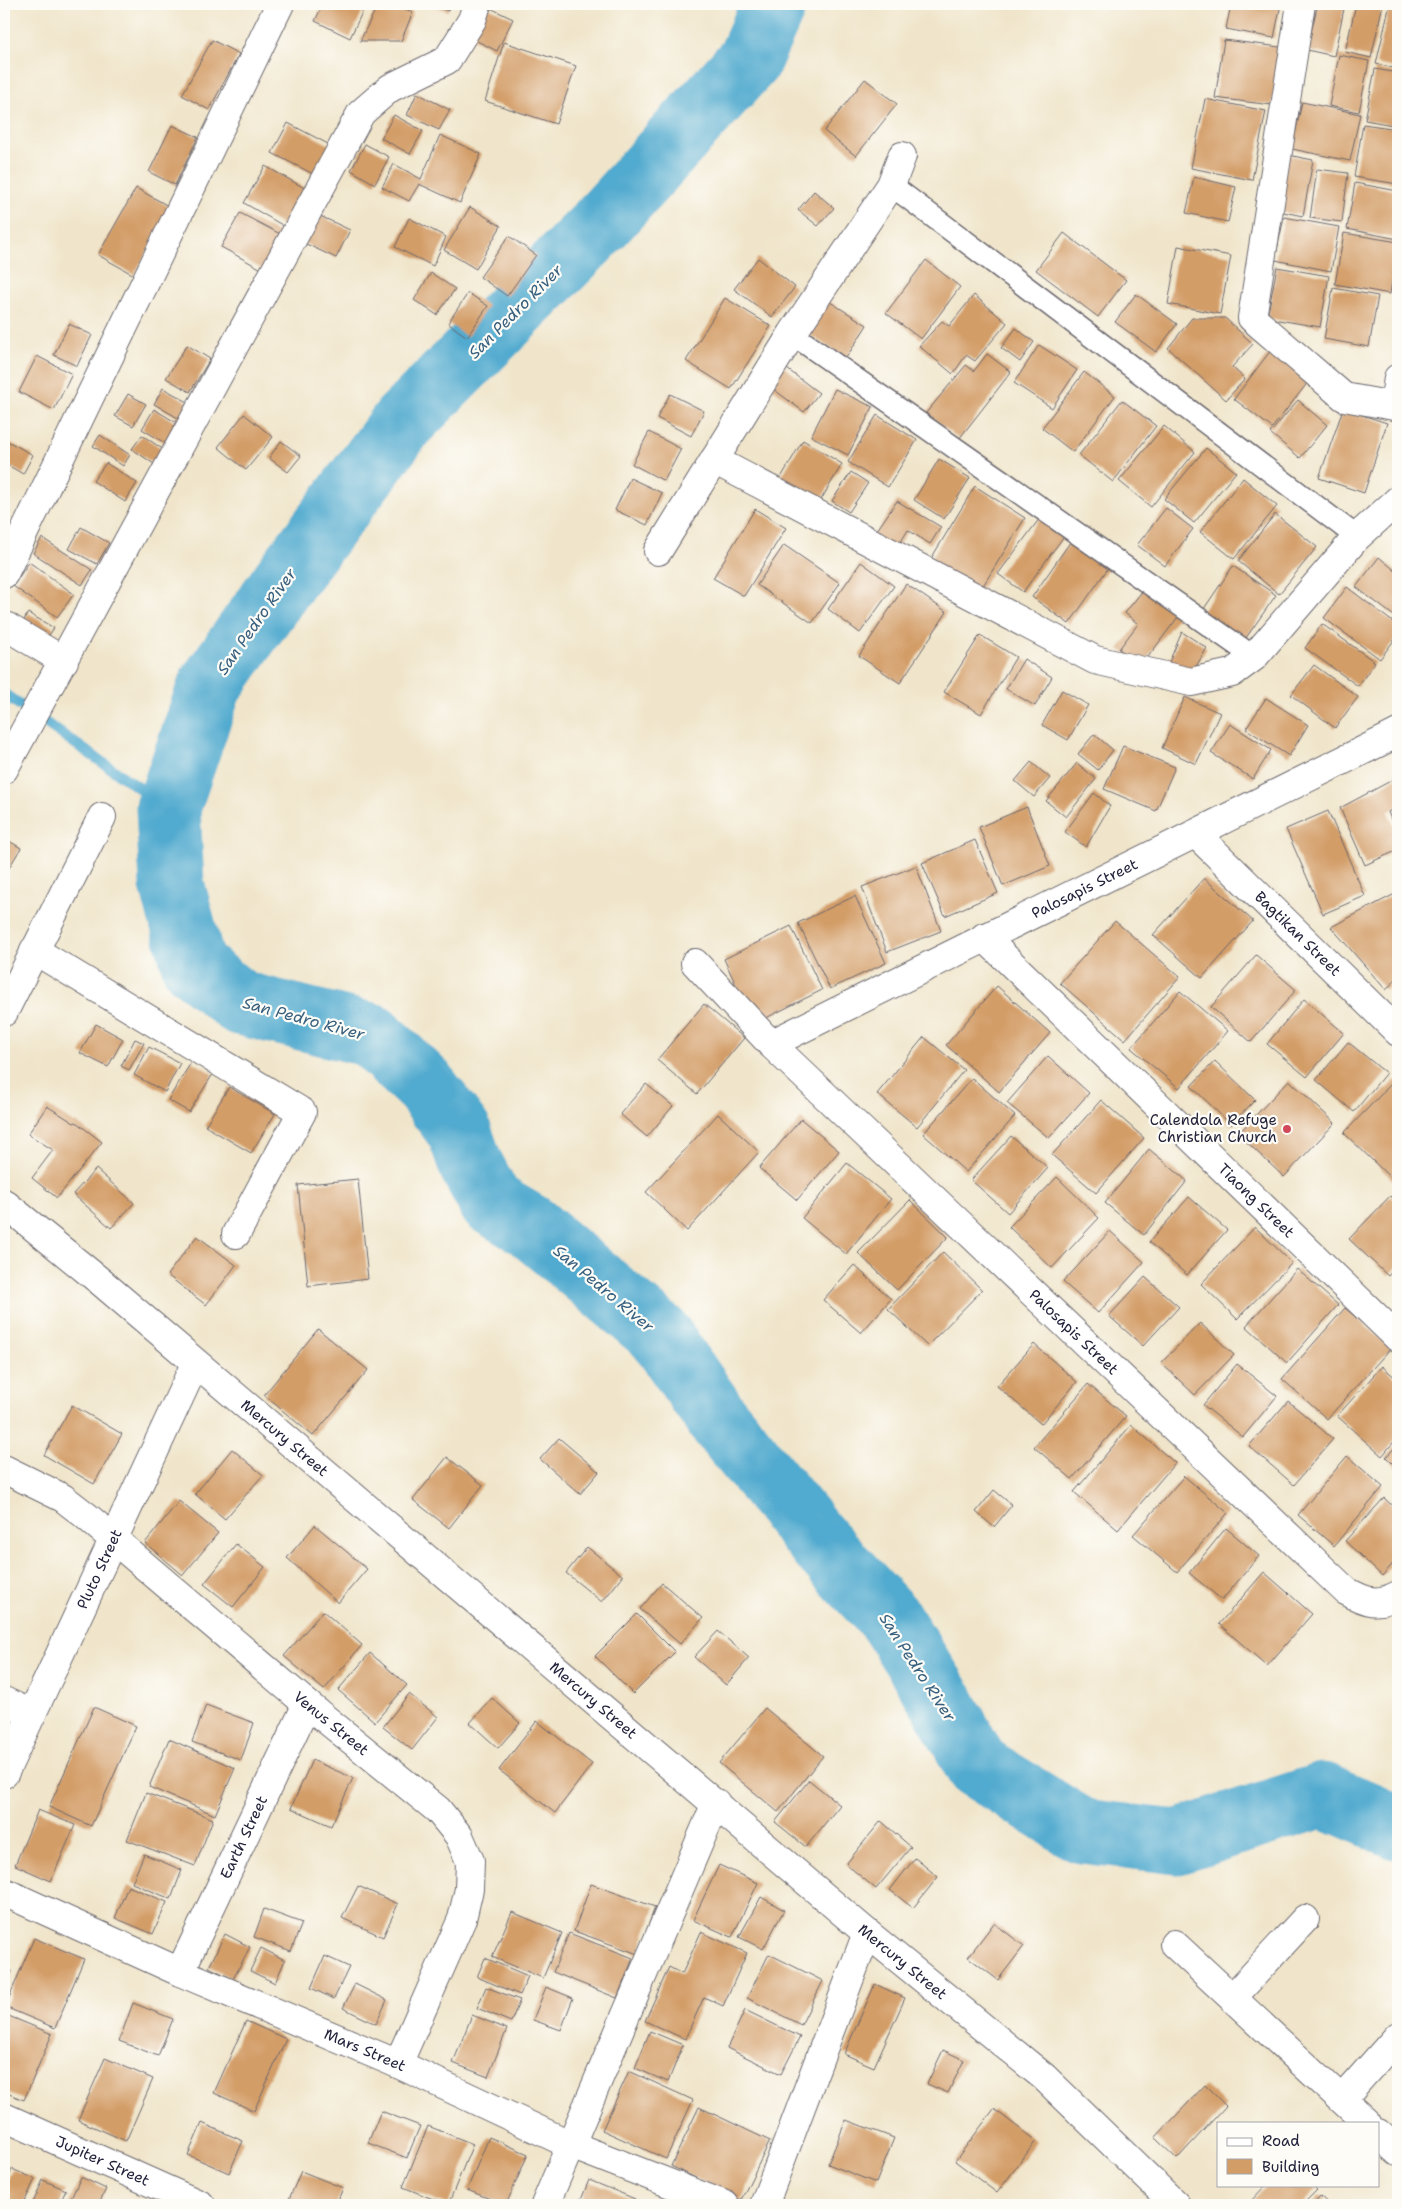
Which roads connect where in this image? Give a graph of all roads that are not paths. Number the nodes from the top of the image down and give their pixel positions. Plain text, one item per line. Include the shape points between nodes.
1 (280, 4) edge
2 (477, 4) edge
3 (1301, 4) edge
4 (902, 156) dead end
5 (891, 185) junction
6 (792, 334) junction
7 (1398, 378) edge
8 (714, 460) junction
9 (1398, 500) edge
10 (1357, 537) junction
11 (658, 551) dead end
12 (4, 574) edge
13 (4, 625) edge
14 (1254, 657) junction
15 (59, 670) junction
16 (1398, 733) edge
17 (4, 768) edge
18 (102, 817) dead end
19 (1197, 835) junction
20 (984, 937) junction
21 (34, 950) junction
22 (695, 963) dead end
23 (4, 1012) edge
24 (1398, 1032) edge
25 (771, 1044) junction
26 (4, 1203) edge
27 (236, 1234) dead end
28 (1398, 1338) edge
29 (195, 1364) junction
30 (4, 1469) edge
31 (114, 1539) junction
32 (1392, 1598) edge
33 (4, 1701) edge
34 (307, 1704) junction
35 (32, 1714) junction
36 (4, 1774) edge
37 (716, 1803) junction
38 (4, 1892) edge
39 (1305, 1920) dead end
40 (867, 1933) junction
41 (1174, 1944) dead end
42 (180, 1972) junction
43 (1233, 1997) junction
44 (1398, 2036) edge
45 (398, 2064) junction
46 (1342, 2099) junction
47 (4, 2117) edge
48 (1366, 2122) edge
49 (1380, 2135) edge
50 (571, 2145) junction
51 (1398, 2152) edge
52 (201, 2205) edge
53 (545, 2205) edge
54 (725, 2205) edge
55 (764, 2205) edge
56 (1176, 2205) edge

1 - 12 street
2 - 15 street via 472,20 447,60 390,88 361,113
3 - 7 street via 1252,318 1344,397 1394,406
4 - 5 street
5 - 6 street
5 - 10 lane
6 - 8 street
6 - 14 lane
8 - 11 street
8 - 14 street via 1095,660 1191,682 1232,673
9 - 10 street
10 - 14 street
13 - 15 street
15 - 17 street
16 - 19 street, Palosapis Street
18 - 21 street
19 - 20 street, Palosapis Street
19 - 24 street, Bagtikan Street
20 - 25 street, Palosapis Street
20 - 28 street, Tiaong Street
21 - 23 street
21 - 27 street via 302,1112
22 - 25 street, Palosapis Street
25 - 32 street, Palosapis Street via 1346,1591 1365,1601
26 - 29 street, Mercury Street
29 - 31 street, Pluto Street
29 - 37 street, Mercury Street
30 - 31 street, Venus Street via 63,1498
31 - 34 street, Venus Street
31 - 35 street, Pluto Street
33 - 35 street
34 - 42 street, Earth Street
34 - 45 street, Venus Street via 438,1810 458,1836 470,1861 470,1889 462,1919
35 - 36 street, Pluto Street
37 - 40 street, Mercury Street
37 - 50 street
38 - 42 street, Mars Street
39 - 43 street
40 - 55 street
40 - 56 street, Mercury Street via 1044,2077
41 - 43 street
42 - 45 street, Mars Street
43 - 46 street
44 - 46 street
45 - 50 street, Mars Street
46 - 48 street
47 - 52 street, Jupiter Street
49 - 51 street
50 - 53 street
50 - 54 street, Mars Street

